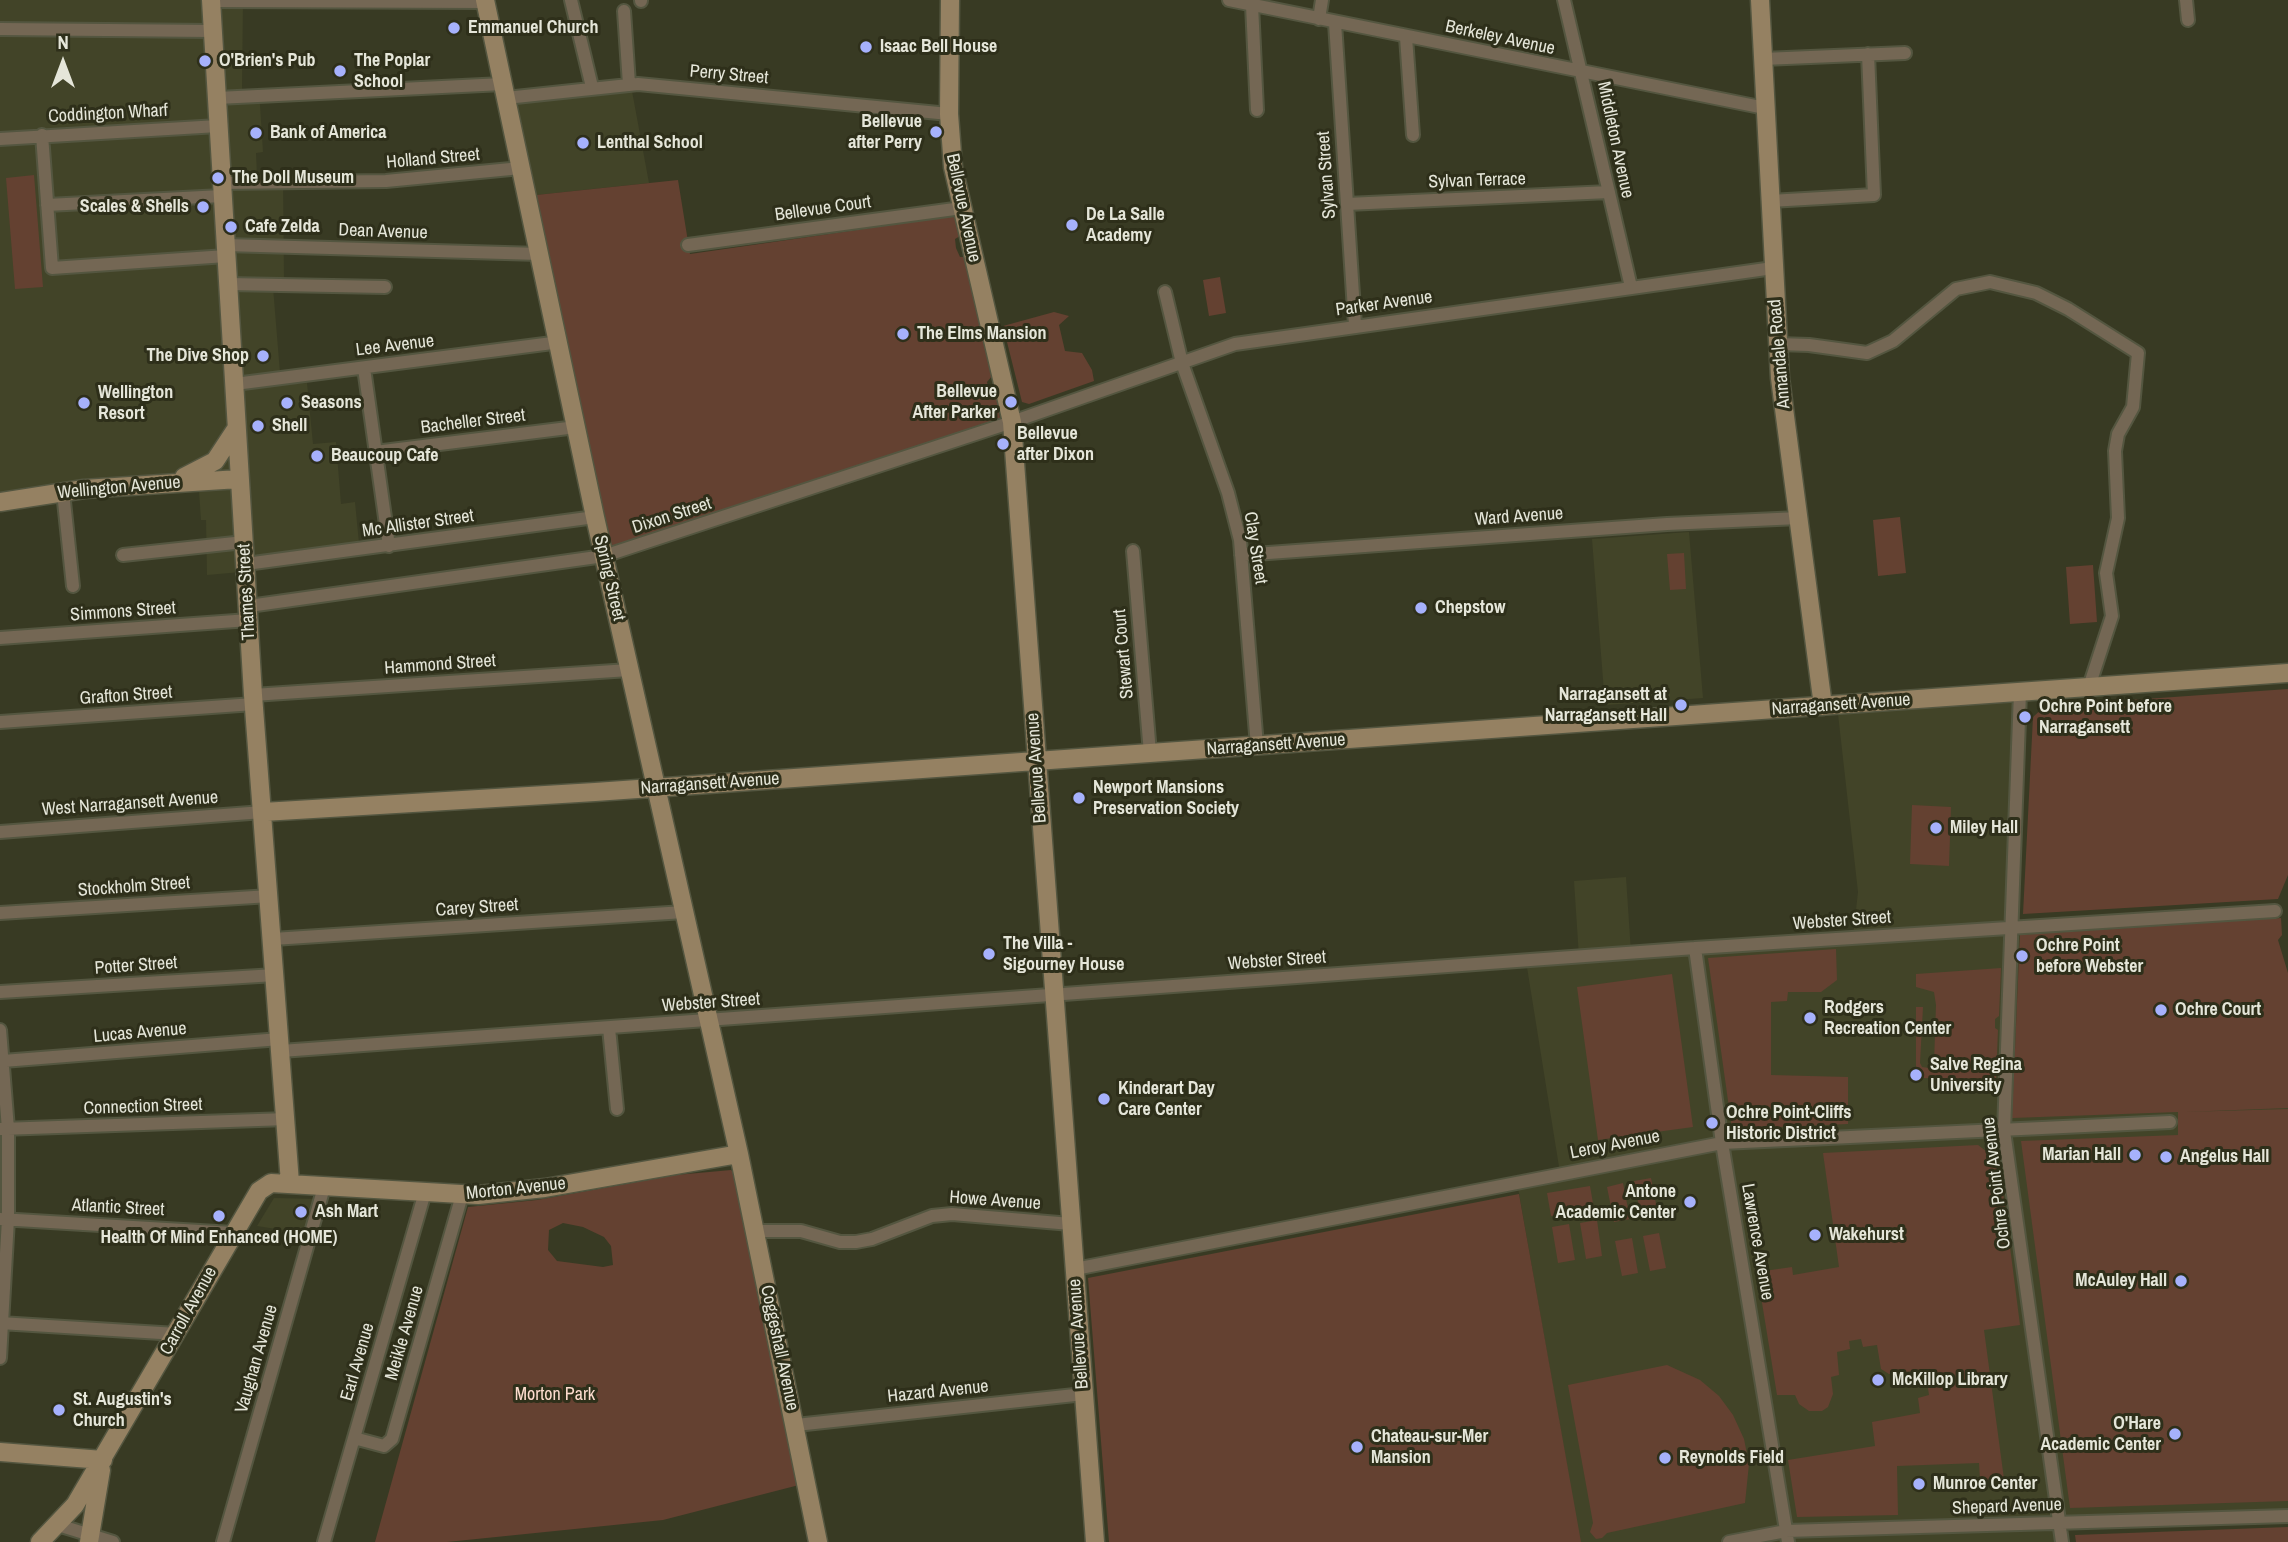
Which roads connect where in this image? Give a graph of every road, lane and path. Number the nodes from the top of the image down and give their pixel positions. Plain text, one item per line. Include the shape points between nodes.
1 (211, 0) edge
2 (571, 0) edge
3 (950, 0) edge
4 (1229, 0) edge
5 (1322, 0) edge
6 (1564, 0) edge
7 (1760, 0) edge
8 (2186, 0) edge
9 (486, 1) edge
10 (1252, 5) junction
11 (624, 10) dead end
12 (1319, 19) junction
13 (2188, 20) dead end
14 (1335, 23) junction
15 (0, 29) edge
16 (212, 31) junction
17 (1406, 37) junction
18 (1905, 53) dead end
19 (1868, 54) junction
20 (1763, 59) junction
21 (1583, 73) junction
22 (629, 84) junction
23 (592, 87) junction
24 (505, 91) junction
25 (217, 98) junction
26 (1765, 108) junction
27 (1257, 110) dead end
28 (949, 114) junction
29 (218, 126) junction
30 (42, 135) junction
31 (1413, 135) dead end
32 (0, 139) edge
33 (521, 168) junction
34 (222, 189) junction
35 (1609, 192) junction
36 (1770, 201) junction
37 (1347, 204) junction
38 (47, 205) junction
39 (962, 208) junction
40 (688, 245) dead end
41 (226, 250) junction
42 (540, 254) junction
43 (1773, 268) junction
44 (228, 284) junction
45 (385, 287) dead end
46 (1631, 287) junction
47 (1166, 292) dead end
48 (1355, 325) junction
49 (560, 342) junction
50 (1778, 344) junction
51 (1182, 363) junction
52 (365, 368) junction
53 (234, 384) junction
54 (1012, 422) junction
55 (576, 426) junction
56 (236, 429) junction
57 (375, 452) junction
58 (239, 479) junction
59 (171, 482) junction
60 (63, 492) junction
61 (0, 502) edge
62 (595, 517) junction
63 (1799, 518) junction
64 (244, 542) junction
65 (389, 546) junction
66 (1133, 551) dead end
67 (123, 555) dead end
68 (1241, 555) junction
69 (604, 556) junction
70 (246, 564) junction
71 (73, 586) dead end
72 (249, 613) junction
73 (0, 638) edge
74 (629, 670) junction
75 (2288, 673) edge
76 (2089, 687) junction
77 (2020, 692) junction
78 (253, 700) junction
79 (1823, 706) junction
80 (0, 722) edge
81 (1258, 746) junction
82 (1150, 753) junction
83 (1037, 761) junction
84 (656, 788) junction
85 (263, 812) junction
86 (0, 832) edge
87 (270, 896) junction
88 (2275, 911) dead end
89 (684, 912) junction
90 (0, 913) edge
91 (2013, 927) junction
92 (273, 939) junction
93 (1695, 948) junction
94 (275, 975) junction
95 (0, 992) edge
96 (1054, 995) junction
97 (709, 1021) junction
98 (610, 1028) junction
99 (0, 1030) edge
100 (281, 1045) junction
101 (3, 1061) junction
102 (617, 1109) dead end
103 (287, 1119) junction
104 (2170, 1122) dead end
105 (4, 1129) edge
106 (2004, 1131) junction
107 (1722, 1143) junction
108 (739, 1153) junction
109 (290, 1183) junction
110 (324, 1186) junction
111 (425, 1192) junction
112 (462, 1195) junction
113 (4, 1219) edge
114 (1071, 1224) junction
115 (755, 1231) junction
116 (233, 1233) junction
117 (1074, 1269) junction
118 (1, 1323) edge
119 (177, 1334) junction
120 (0, 1359) edge
121 (1084, 1394) junction
122 (796, 1425) junction
123 (354, 1438) junction
124 (0, 1452) edge
125 (103, 1460) junction
126 (2288, 1516) edge
127 (2058, 1524) junction
128 (58, 1525) junction
129 (1787, 1537) edge
130 (90, 1538) edge
131 (40, 1542) edge
132 (113, 1542) edge
133 (223, 1542) edge
134 (324, 1542) edge
135 (818, 1542) edge
136 (1095, 1542) edge
137 (1729, 1542) edge
138 (2062, 1542) edge

1 - 9 street
1 - 16 main road, Thames Street
2 - 23 street
3 - 28 main road, Bellevue Avenue
4 - 10 street, Berkeley Avenue
5 - 12 street
6 - 21 street, Middleton Avenue
7 - 20 main road, Annandale Road
8 - 13 street
9 - 24 main road, Spring Street
10 - 12 street, Berkeley Avenue
10 - 27 street
11 - 22 street
12 - 14 street, Berkeley Avenue
14 - 17 street, Berkeley Avenue
14 - 37 street, Sylvan Street
15 - 16 street
16 - 25 main road, Thames Street
17 - 21 street, Berkeley Avenue
17 - 31 street
18 - 19 street
19 - 20 street
19 - 36 street via 1874,195
20 - 26 main road, Annandale Road
21 - 26 street, Berkeley Avenue
21 - 35 street, Middleton Avenue
22 - 23 street, Perry Street
22 - 28 street, Perry Street
23 - 24 street, Perry Street
24 - 25 street, Perry Street
24 - 33 main road, Spring Street
25 - 29 main road, Thames Street
26 - 36 main road, Annandale Road
28 - 39 main road, Bellevue Avenue
29 - 30 street, Coddington Wharf
29 - 34 main road, Thames Street
30 - 32 street, Coddington Wharf
30 - 38 street
33 - 34 street, Holland Street via 386,181
33 - 42 main road, Spring Street
34 - 38 street, Holland Street
34 - 41 main road, Thames Street
35 - 37 street, Sylvan Terrace
35 - 46 street, Middleton Avenue
36 - 43 main road, Annandale Road
37 - 48 street, Sylvan Street
38 - 41 street, Dean Avenue via 52,268
39 - 40 street, Bellevue Court
39 - 54 main road, Bellevue Avenue
41 - 42 street, Dean Avenue
41 - 44 main road, Thames Street
42 - 49 main road, Spring Street
43 - 46 street, Parker Avenue
43 - 50 main road, Annandale Road
44 - 45 street
44 - 53 main road, Thames Street
46 - 48 street, Parker Avenue
47 - 51 street, Clay Street
48 - 51 street, Parker Avenue via 1256,340
49 - 52 street, Lee Avenue
49 - 55 main road, Spring Street
50 - 63 main road, Annandale Road
50 - 76 street via 1858,354 1875,351 1956,289 1990,282 2046,298 2087,318 2138,353 2133,407 2118,434 2115,451 2118,519 2106,573 2112,616
51 - 54 street, Parker Avenue
51 - 68 street, Clay Street via 1228,493
52 - 53 street, Lee Avenue
52 - 57 street
53 - 56 main road, Thames Street
54 - 69 street, Dixon Street
54 - 83 main road, Bellevue Avenue
55 - 57 street, Bacheller Street
55 - 62 main road, Spring Street
56 - 58 main road, Thames Street
56 - 59 main road via 223,452 206,468
57 - 65 street
58 - 59 main road, Wellington Avenue
58 - 64 main road, Thames Street
59 - 60 main road, Wellington Avenue
60 - 61 main road, Wellington Avenue
60 - 71 street
62 - 65 street, Mc Allister Street
62 - 69 main road, Spring Street
63 - 68 street, Ward Avenue
63 - 79 main road, Annandale Road
64 - 67 street
64 - 70 main road, Thames Street
65 - 70 street, Mc Allister Street
66 - 82 street, Stewart Court
68 - 81 street, Clay Street
69 - 72 street, Dixon Street
69 - 74 main road, Spring Street
70 - 72 main road, Thames Street
72 - 73 street, Simmons Street
72 - 78 main road, Thames Street
74 - 78 street, Hammond Street
74 - 84 main road, Spring Street
75 - 76 main road, Narragansett Avenue
76 - 77 main road, Narragansett Avenue
77 - 79 main road, Narragansett Avenue
77 - 91 street, Ochre Point Avenue
78 - 80 street, Grafton Street
78 - 85 main road, Thames Street
79 - 81 main road, Narragansett Avenue
81 - 82 main road, Narragansett Avenue
82 - 83 main road, Narragansett Avenue
83 - 84 main road, Narragansett Avenue
83 - 96 main road, Bellevue Avenue
84 - 85 main road, Narragansett Avenue
84 - 89 main road, Spring Street
85 - 86 street, West Narragansett Avenue
85 - 87 main road, Thames Street
87 - 90 street, Stockholm Street
87 - 92 main road, Thames Street
88 - 91 street, Webster Street
89 - 92 street, Carey Street
89 - 97 main road, Spring Street
91 - 93 street, Webster Street
91 - 106 street, Ochre Point Avenue
92 - 94 main road, Thames Street
93 - 96 street, Webster Street
93 - 107 street, Lawrence Avenue
94 - 95 street, Potter Street
94 - 100 main road, Thames Street
96 - 97 street, Webster Street
96 - 114 main road, Bellevue Avenue
97 - 98 street, Webster Street
97 - 108 main road, Spring Street
98 - 100 street, Webster Street
98 - 102 street
99 - 101 street
100 - 101 street, Lucas Avenue
100 - 103 main road, Thames Street
101 - 105 street
103 - 105 street, Connection Street
103 - 109 main road, Thames Street
104 - 106 street, Leroy Avenue
105 - 113 street
106 - 107 street, Leroy Avenue
106 - 127 street, Ochre Point Avenue
107 - 117 street, Leroy Avenue
107 - 129 street, Lawrence Avenue
108 - 112 main road, Morton Avenue via 545,1188
108 - 115 main road, Coggeshall Avenue
109 - 110 main road, Morton Avenue
109 - 116 main road, Carroll Avenue via 271,1183 259,1191
110 - 111 main road, Morton Avenue
110 - 133 street, Vaughan Avenue
111 - 112 main road, Morton Avenue
111 - 123 street, Earl Avenue
112 - 123 street, Meikle Avenue via 392,1439 384,1446
113 - 116 street, Atlantic Street
113 - 118 street
114 - 115 street, Howe Avenue via 952,1214 932,1216 856,1242 801,1231
114 - 117 main road, Bellevue Avenue
115 - 122 main road, Coggeshall Avenue
116 - 119 main road, Carroll Avenue
117 - 121 main road, Bellevue Avenue
118 - 119 street
118 - 120 street
119 - 125 main road, Carroll Avenue
121 - 122 street, Hazard Avenue
121 - 136 main road, Bellevue Avenue
122 - 135 main road, Coggeshall Avenue
123 - 134 street, Earl Avenue
124 - 125 main road
125 - 128 main road, Carroll Avenue
125 - 130 main road, Carroll Avenue
126 - 127 street, Shepard Avenue
127 - 129 street, Shepard Avenue
127 - 138 street, Ochre Point Avenue
128 - 130 street
128 - 131 main road, Carroll Avenue
129 - 137 street, Shepard Avenue
130 - 132 street

